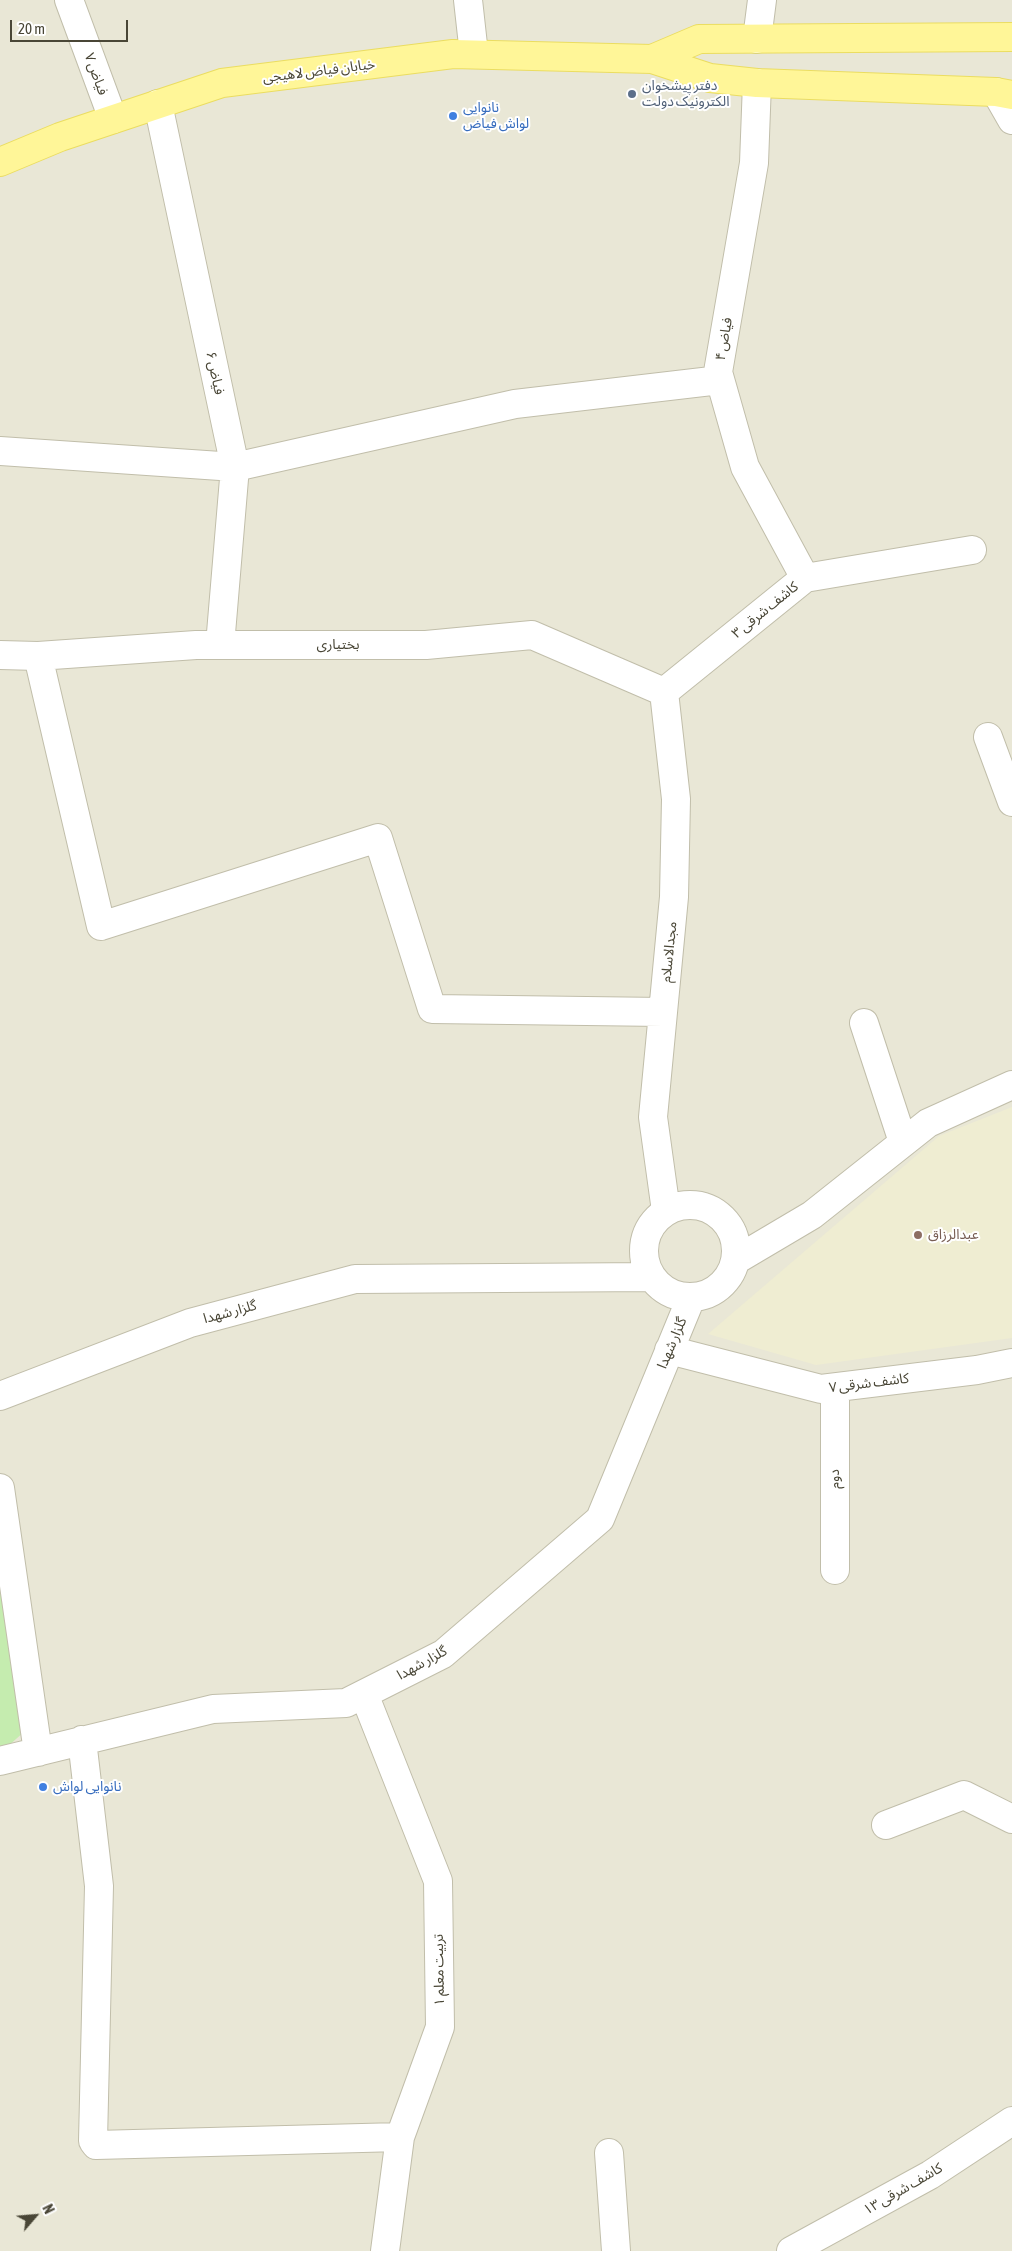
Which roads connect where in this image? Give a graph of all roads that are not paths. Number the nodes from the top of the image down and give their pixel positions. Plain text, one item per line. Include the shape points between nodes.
1 (69, 0) edge
2 (468, 0) edge
3 (762, 0) edge
4 (1012, 37) edge
5 (758, 39) junction
6 (474, 54) junction
7 (652, 59) junction
8 (758, 83) junction
9 (1004, 94) edge
10 (158, 104) junction
11 (113, 119) junction
12 (1012, 120) edge
13 (0, 162) edge
14 (720, 380) junction
15 (0, 451) edge
16 (235, 467) junction
17 (972, 550) dead end
18 (805, 578) junction
19 (220, 645) junction
20 (0, 655) edge
21 (38, 656) junction
22 (664, 692) junction
23 (988, 737) dead end
24 (1012, 802) edge
25 (663, 1012) junction
26 (864, 1023) dead end
27 (1012, 1085) edge
28 (903, 1142) junction
29 (666, 1211) junction
30 (736, 1260) junction
31 (652, 1277) junction
32 (691, 1298) junction
33 (669, 1350) junction
34 (1012, 1363) edge
35 (835, 1388) junction
36 (0, 1396) edge
37 (0, 1488) edge
38 (834, 1570) dead end
39 (364, 1694) junction
40 (82, 1740) junction
41 (38, 1752) junction
42 (0, 1761) edge
43 (1012, 1819) edge
44 (886, 1825) dead end
45 (1012, 2121) edge
46 (400, 2137) junction
47 (610, 2153) dead end
48 (385, 2251) edge
49 (616, 2251) edge
50 (791, 2251) edge

1 - 11 street, فیاض ۷
2 - 6 street
3 - 5 street
4 - 5 main road
5 - 7 main road via 699,39
6 - 7 main road, خیابان فیاض لاهیجی
6 - 10 main road, خیابان فیاض لاهیجی via 222,83
7 - 8 main road via 710,78
8 - 9 main road
8 - 14 street, فیاض ۴ via 754,163 718,372
9 - 12 street
10 - 11 main road, خیابان فیاض لاهیجی
10 - 16 street, فیاض ۶
11 - 13 main road, خیابان فیاض لاهیجی
14 - 16 street via 515,404
14 - 18 street, فیاض ۴ via 745,467
15 - 16 street
16 - 19 street, فیاض ۶
17 - 18 street, کاشف شرقی ۳
18 - 22 street, کاشف شرقی ۳
19 - 21 street, بختیاری
19 - 22 street, بختیاری via 426,645 532,635
20 - 21 street, بختیاری
21 - 25 street via 101,926 378,838 432,1008
22 - 25 street, مجدالاسلام via 676,799 674,897
23 - 24 street
25 - 29 street, مجدالاسلام via 653,1117
26 - 28 street
27 - 28 street via 928,1123
28 - 30 street via 812,1215
29 - 30 street via 680,1205 696,1204 722,1217 732,1229
29 - 31 street via 654,1220 643,1248 645,1263
30 - 32 street via 731,1275 721,1286
31 - 32 street via 662,1289 676,1296
31 - 36 street, گلزار شهدا via 355,1279 190,1323
32 - 33 street, گلزار شهدا
33 - 35 street, کاشف شرقی ۷ via 821,1389
33 - 39 street, گلزار شهدا via 600,1519 443,1654
34 - 35 street, کاشف شرقی ۷
35 - 38 street, دوم
37 - 41 street
39 - 40 street, گلزار شهدا via 346,1703 213,1709
39 - 46 street, تربیت معلم ۱ via 438,1882 440,2027
40 - 41 street, گلزار شهدا
40 - 46 street via 99,1886 93,2141 96,2145
41 - 42 street, گلزار شهدا
43 - 44 street via 964,1795
45 - 50 street, کاشف شرقی ۱۳ via 930,2175
46 - 48 street, تربیت معلم ۱
47 - 49 street

